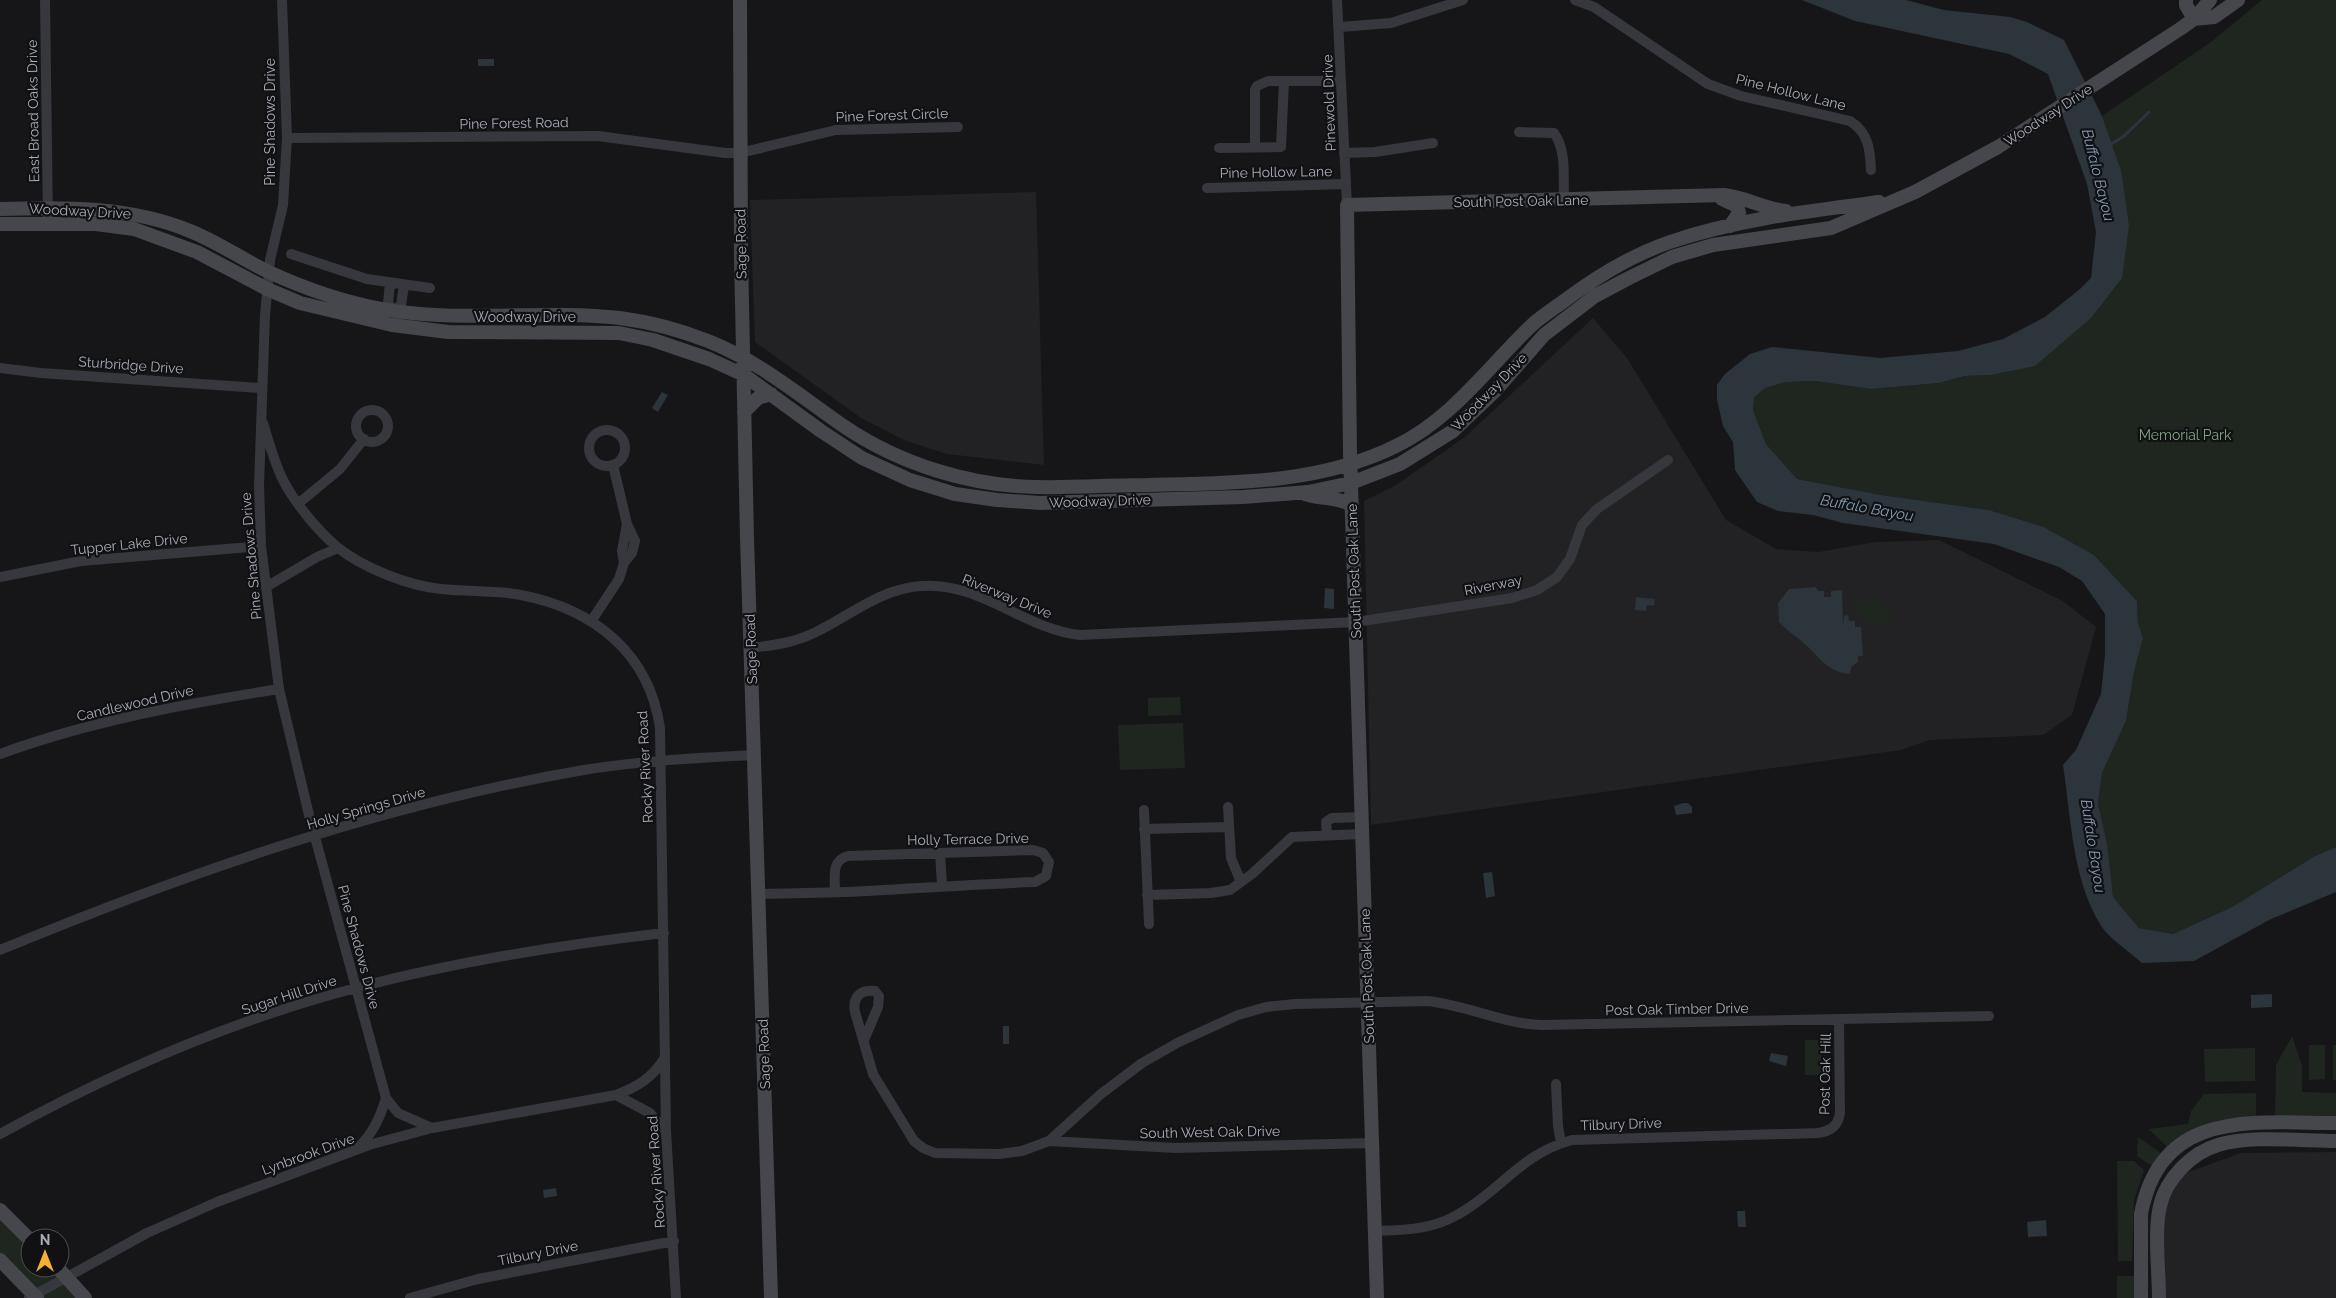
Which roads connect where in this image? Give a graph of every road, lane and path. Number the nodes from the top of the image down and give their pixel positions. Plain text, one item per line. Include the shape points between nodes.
1 (45, 0) edge
2 (282, 0) edge
3 (740, 0) edge
4 (1338, 0) edge
5 (1463, 0) edge
6 (1575, 0) edge
7 (2186, 0) edge
8 (2210, 0) edge
9 (2238, 0) edge
10 (2194, 20) junction
11 (1340, 27) junction
12 (1284, 81) junction
13 (1341, 81) junction
14 (958, 127) dead end
15 (1519, 132) dead end
16 (287, 138) junction
17 (1434, 143) dead end
18 (1256, 147) junction
19 (1219, 148) dead end
20 (740, 153) junction
21 (1344, 153) junction
22 (1871, 170) dead end
23 (1346, 184) junction
24 (1207, 188) dead end
25 (1709, 197) junction
26 (1564, 200) junction
27 (1895, 200) junction
28 (1347, 205) junction
29 (47, 207) junction
30 (0, 209) edge
31 (1799, 212) junction
32 (48, 222) junction
33 (0, 224) edge
34 (1730, 226) junction
35 (1697, 235) junction
36 (1701, 249) junction
37 (291, 254) dead end
38 (215, 262) junction
39 (269, 272) junction
40 (390, 283) junction
41 (1586, 284) junction
42 (404, 285) junction
43 (430, 288) dead end
44 (267, 289) junction
45 (1595, 296) junction
46 (394, 311) junction
47 (518, 317) junction
48 (620, 318) junction
49 (392, 325) junction
50 (519, 331) junction
51 (618, 333) junction
52 (744, 358) junction
53 (1499, 361) junction
54 (0, 368) edge
55 (1511, 373) junction
56 (744, 375) junction
57 (261, 388) junction
58 (771, 394) junction
59 (744, 412) junction
60 (260, 417) junction
61 (364, 439) dead end
62 (1668, 460) dead end
63 (1350, 464) junction
64 (613, 465) dead end
65 (1351, 483) junction
66 (1188, 484) junction
67 (1030, 487) junction
68 (1299, 493) junction
69 (1189, 498) junction
70 (1028, 502) junction
71 (299, 503) junction
72 (1352, 505) junction
73 (261, 546) junction
74 (338, 548) junction
75 (0, 578) edge
76 (266, 587) junction
77 (592, 620) junction
78 (1356, 622) junction
79 (752, 648) junction
80 (279, 689) junction
81 (0, 754) edge
82 (754, 755) junction
83 (661, 760) junction
84 (1228, 807) dead end
85 (1144, 810) dead end
86 (1362, 817) junction
87 (1229, 827) junction
88 (1144, 829) junction
89 (1362, 834) junction
90 (1327, 835) junction
91 (315, 837) junction
92 (940, 853) junction
93 (1241, 882) junction
94 (942, 885) junction
95 (835, 892) junction
96 (759, 894) junction
97 (1147, 895) junction
98 (1149, 924) dead end
99 (664, 933) junction
100 (0, 950) edge
101 (356, 988) junction
102 (1368, 1002) junction
103 (1989, 1016) dead end
104 (1839, 1020) junction
105 (864, 1040) dead end
106 (664, 1058) junction
107 (1556, 1084) dead end
108 (616, 1096) junction
109 (386, 1098) junction
110 (2336, 1122) edge
111 (2265, 1123) junction
112 (432, 1128) junction
113 (1833, 1128) joint
114 (666, 1131) junction
115 (0, 1134) edge
116 (1049, 1141) junction
117 (2265, 1141) junction
118 (2336, 1141) edge
119 (1372, 1143) junction
120 (1561, 1143) junction
121 (354, 1151) junction
122 (0, 1210) edge
123 (20, 1230) edge
124 (1374, 1231) junction
125 (674, 1241) junction
126 (0, 1260) edge
127 (70, 1268) edge
128 (2159, 1274) junction
129 (2141, 1275) junction
130 (55, 1278) edge
131 (68, 1278) edge
132 (34, 1297) edge
133 (86, 1298) edge
134 (410, 1298) edge
135 (676, 1298) edge
136 (771, 1298) edge
137 (1377, 1298) edge
138 (2141, 1298) edge
139 (2159, 1298) edge

1 - 29 street, East Broad Oaks Drive
2 - 16 street, Pine Shadows Drive
3 - 20 main road, Sage Road
4 - 11 street, Pinewold Drive
5 - 11 street via 1391,23
6 - 22 street, Pine Hollow Lane via 1594,7 1708,84 1741,96 1857,125 1868,139
7 - 10 main road
8 - 10 main road, Woodway Drive
9 - 10 main road, Woodway Drive via 2214,17
10 - 27 main road, Woodway Drive via 1955,172
11 - 13 street, Pinewold Drive
12 - 13 street
12 - 18 street via 1262,83 1255,90
12 - 18 street via 1281,147
13 - 21 street, Pinewold Drive
14 - 20 street, Pine Forest Circle via 836,130
15 - 26 street via 1554,133 1559,139
16 - 20 street, Pine Forest Road via 598,136
16 - 39 street, Pine Shadows Drive via 283,205
17 - 21 street
18 - 19 street
20 - 52 main road, Sage Road
21 - 23 street, Pinewold Drive
23 - 24 street, Pine Hollow Lane
23 - 28 street, Pinewold Drive
25 - 26 main road, South Post Oak Lane
25 - 31 main road, South Post Oak Lane via 1738,196 1767,208
25 - 34 main road, South Post Oak Lane via 1738,206 1739,213
26 - 28 main road, South Post Oak Lane
27 - 31 main road, Woodway Drive
27 - 36 main road, Woodway Drive via 1831,228
28 - 63 main road, South Post Oak Lane
29 - 30 main road, Woodway Drive
29 - 32 street, East Broad Oaks Drive
29 - 39 main road, Woodway Drive via 100,210 163,221 216,243
31 - 34 main road, Woodway Drive
32 - 33 main road, Woodway Drive
32 - 38 main road, Woodway Drive via 134,229 190,249
34 - 35 main road, Woodway Drive
35 - 36 main road
35 - 41 main road, Woodway Drive via 1670,242 1630,259
36 - 45 main road, Woodway Drive via 1672,258
37 - 40 street via 342,272
38 - 39 main road via 227,260 260,275
38 - 44 main road, Woodway Drive
39 - 44 street, Pine Shadows Drive
39 - 46 main road, Woodway Drive via 333,296
40 - 42 street
40 - 46 street via 388,303
41 - 45 main road
41 - 53 main road, Woodway Drive via 1534,323
42 - 43 street
42 - 46 street via 401,305
44 - 49 main road, Woodway Drive via 330,312
44 - 57 street, Pine Shadows Drive
45 - 55 main road, Woodway Drive via 1544,335
46 - 47 main road, Woodway Drive via 459,317
46 - 49 main road
47 - 48 main road, Woodway Drive
47 - 50 main road
48 - 51 main road
48 - 52 main road, Woodway Drive via 690,335
49 - 50 main road, Woodway Drive via 448,332
50 - 51 main road, Woodway Drive
51 - 56 main road, Woodway Drive via 682,349
52 - 56 main road, Sage Road
52 - 67 main road, Woodway Drive via 880,448 960,477
53 - 55 main road
53 - 63 main road, Woodway Drive via 1441,417 1398,446
54 - 57 street, Sturbridge Drive
55 - 65 main road, Woodway Drive via 1453,431 1400,464
56 - 58 main road, Woodway Drive
56 - 59 main road, Sage Road
57 - 60 street, Pine Shadows Drive
58 - 59 main road via 758,398
58 - 70 main road, Woodway Drive via 862,458 910,480 955,494
59 - 79 main road, Sage Road
60 - 71 street, Rocky River Road via 284,481
60 - 73 street, Pine Shadows Drive
61 - 71 street via 340,469
62 - 78 street, Riverway via 1597,509 1582,525 1570,559 1557,577 1537,590 1512,598
63 - 65 main road, South Post Oak Lane
63 - 66 main road, Woodway Drive via 1294,477
64 - 77 street via 627,524 635,541 619,579
65 - 68 main road, Woodway Drive
65 - 72 main road, South Post Oak Lane
66 - 67 main road, Woodway Drive
66 - 69 main road
67 - 70 main road, Woodway Drive
68 - 69 main road, Woodway Drive
68 - 72 main road via 1320,499 1339,499
69 - 70 main road, Woodway Drive
71 - 74 street, Rocky River Road
72 - 78 main road, South Post Oak Lane
73 - 75 street, Tupper Lake Drive via 81,561
73 - 76 street, Pine Shadows Drive
74 - 76 street
74 - 77 street, Rocky River Road via 377,570 405,581 439,589 520,595
76 - 80 street, Pine Shadows Drive
77 - 83 street, Rocky River Road via 622,645 648,684 656,704
78 - 79 street, Riverway Drive via 1067,634 1036,624 960,590 921,586 871,600 815,633 789,643
78 - 86 main road, South Post Oak Lane
79 - 82 main road, Sage Road
80 - 81 street, Candlewood Drive via 122,717
80 - 91 street, Pine Shadows Drive
82 - 83 street, Holly Springs Drive
82 - 96 main road, Sage Road
83 - 91 street, Holly Springs Drive via 580,770 484,788
83 - 99 street, Rocky River Road
84 - 87 street
85 - 88 street
86 - 89 main road, South Post Oak Lane
86 - 90 street via 1332,818 1326,822
87 - 88 street
87 - 93 street via 1231,858
88 - 97 street
89 - 90 street
89 - 102 main road, South Post Oak Lane
90 - 93 street via 1292,837
91 - 100 street, Holly Springs Drive via 150,890
91 - 101 street, Pine Shadows Drive
92 - 94 street
92 - 94 street, Holly Terrace Drive via 1033,850 1045,856 1049,865 1046,876 1035,882
92 - 95 street, Holly Terrace Drive via 845,856 836,865
93 - 97 street via 1230,890 1211,893
94 - 95 street, Holly Terrace Drive
95 - 96 street, Holly Terrace Drive
96 - 136 main road, Sage Road
97 - 98 street
99 - 101 street, Sugar Hill Drive via 563,944
99 - 106 street, Rocky River Road
101 - 109 street, Pine Shadows Drive
101 - 115 street, Sugar Hill Drive via 196,1042 95,1086
102 - 104 street, Post Oak Timber Drive via 1446,1002 1527,1025
102 - 116 street, Post Oak Timber Drive via 1279,1005 1253,1010 1218,1023 1160,1052 1118,1079
102 - 119 main road, South Post Oak Lane
103 - 104 street, Post Oak Timber Drive
104 - 113 street, Post Oak Hill via 1840,1113
105 - 116 street via 876,1081 909,1135 923,1148 943,1153 1006,1154
106 - 108 street, Lynbrook Drive via 655,1074
106 - 114 street, Rocky River Road
107 - 120 street
108 - 112 street, Lynbrook Drive
108 - 114 street via 650,1113
109 - 112 street, Pine Shadows Drive via 398,1113
109 - 121 street via 379,1120 368,1138
110 - 111 main road
111 - 117 street
111 - 129 main road via 2229,1124 2193,1135 2159,1167 2149,1183 2141,1214
112 - 121 street, Lynbrook Drive
113 - 120 street, Tilbury Drive via 1818,1133 1587,1138
114 - 125 street, Rocky River Road
116 - 119 street, South West Oak Drive via 1174,1148
117 - 118 main road
117 - 128 main road via 2218,1145 2195,1156 2176,1174 2160,1206
119 - 124 main road, South Post Oak Lane
120 - 124 street, Tilbury Drive via 1530,1158 1456,1216 1426,1227
121 - 127 street, Lynbrook Drive via 217,1202
122 - 123 main road
124 - 137 main road, South Post Oak Lane
125 - 134 street, Tilbury Drive via 478,1279
125 - 135 street, Rocky River Road
126 - 132 main road
128 - 129 street
128 - 139 main road
129 - 138 main road
130 - 132 street, Lynbrook Drive
131 - 133 main road

